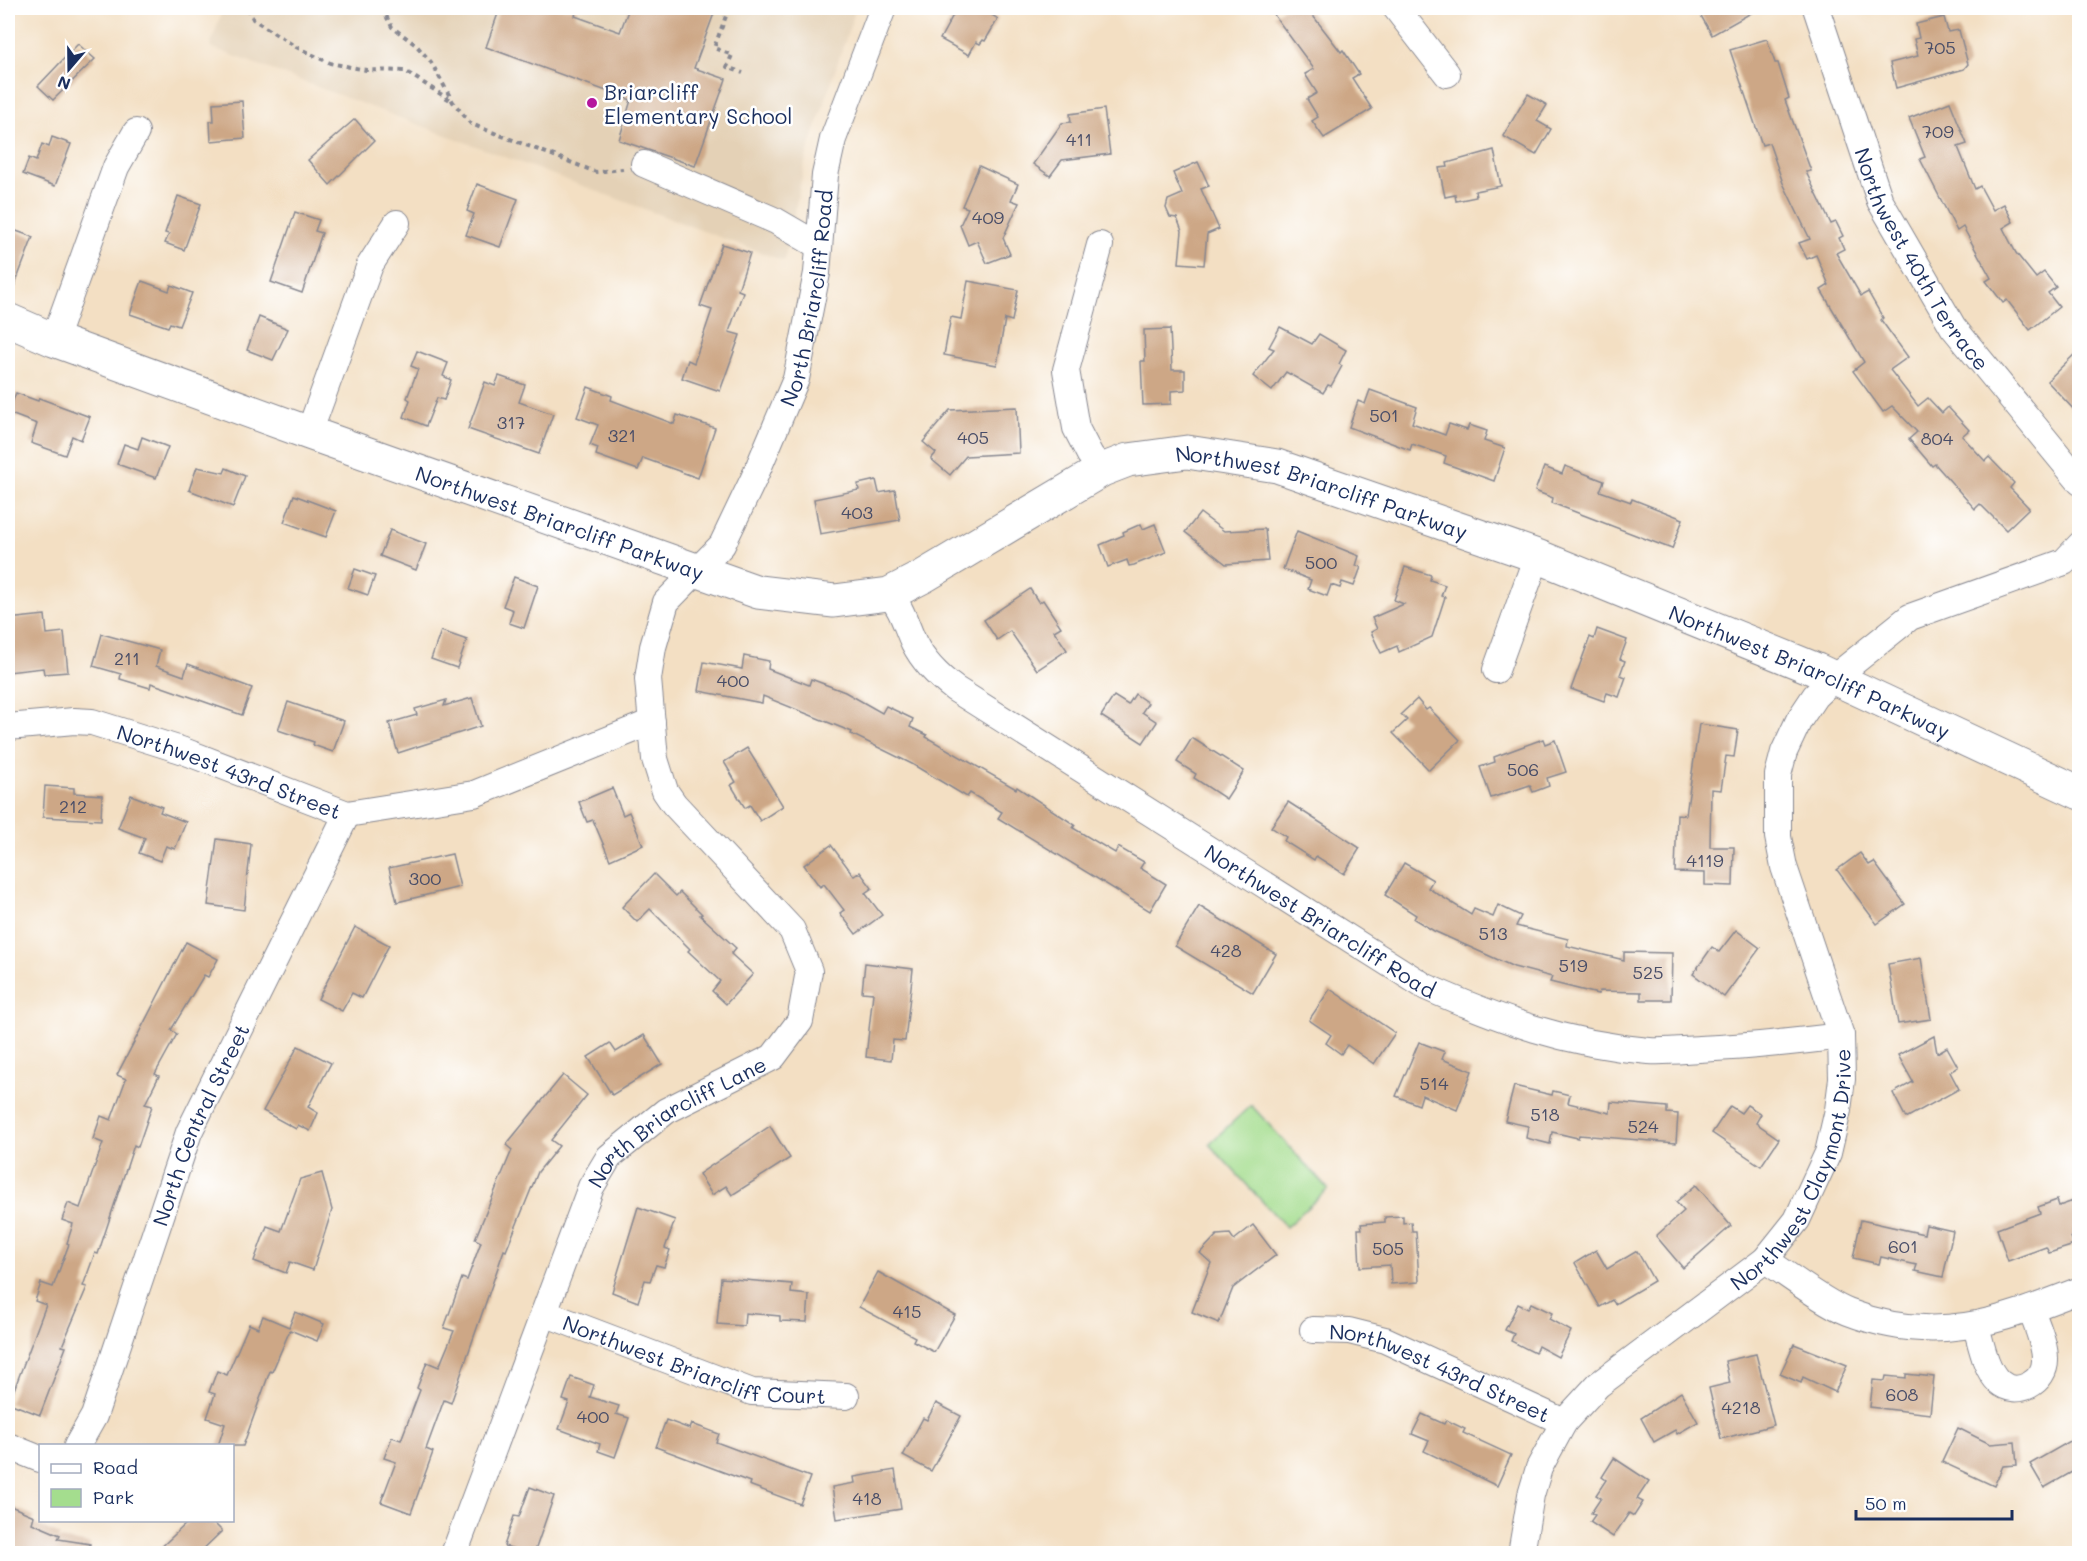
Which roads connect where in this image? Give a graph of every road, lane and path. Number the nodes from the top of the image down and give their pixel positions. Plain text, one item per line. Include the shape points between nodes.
1 (248, 8) edge
2 (382, 8) edge
3 (729, 8) edge
4 (883, 8) edge
5 (1396, 8) edge
6 (1816, 8) edge
7 (743, 73) dead end
8 (1447, 74) dead end
9 (453, 102) junction
10 (136, 132) dead end
11 (639, 169) joint
12 (397, 223) dead end
13 (1100, 245) dead end
14 (819, 246) junction
15 (8, 320) edge
16 (54, 340) junction
17 (309, 433) junction
18 (1102, 470) junction
19 (2079, 482) edge
20 (2079, 545) edge
21 (1537, 556) junction
22 (696, 572) junction
23 (889, 594) junction
24 (1496, 669) dead end
25 (1834, 677) junction
26 (652, 722) junction
27 (8, 727) edge
28 (2079, 793) edge
29 (347, 814) junction
30 (1841, 1036) junction
31 (1766, 1260) junction
32 (2079, 1290) edge
33 (2031, 1309) junction
34 (544, 1313) junction
35 (1976, 1326) junction
36 (1313, 1330) dead end
37 (846, 1396) dead end
38 (1564, 1422) junction
39 (78, 1444) edge
40 (8, 1446) edge
41 (39, 1459) edge
42 (454, 1554) edge
43 (1521, 1554) edge

1 - 9 path via 253,19 330,63 366,70 405,71
2 - 9 path via 392,27 431,62
3 - 7 path via 714,48 732,55 727,67
4 - 14 street, North Briarcliff Road via 833,139 825,175
5 - 8 street
6 - 19 street, Northwest 40th Terrace via 1880,201 1953,327
9 - 11 path via 471,124 596,172
10 - 16 street via 116,167
11 - 14 street via 776,221
12 - 17 street via 369,265
13 - 18 street via 1066,370 1076,428
14 - 22 street, North Briarcliff Road via 796,379 722,545
15 - 16 main road, Northwest Briarcliff Parkway
16 - 17 main road, Northwest Briarcliff Parkway
17 - 22 main road, Northwest Briarcliff Parkway
18 - 21 main road, Northwest Briarcliff Parkway via 1128,460 1187,452 1277,466
18 - 23 main road, Northwest Briarcliff Parkway
20 - 25 street, Northwest Claymont Drive via 2064,562 1910,617
21 - 24 street
21 - 25 main road, Northwest Briarcliff Parkway
22 - 23 main road, Northwest Briarcliff Parkway via 758,592 834,601
22 - 26 street, North Briarcliff Lane via 666,602 648,679
23 - 30 street, Northwest Briarcliff Road via 899,605 924,658 955,689 1426,987 1498,1019 1543,1033 1651,1051
25 - 28 main road, Northwest Briarcliff Parkway
25 - 30 street, Northwest Claymont Drive via 1815,696 1784,752 1776,806 1784,867
26 - 29 street, Northwest 43rd Street via 474,794
26 - 34 street, North Briarcliff Lane via 655,759 665,791 792,930 809,971 800,1021 773,1057 666,1111 609,1157 591,1187
27 - 29 street, Northwest 43rd Street via 92,722 181,750
29 - 39 street, North Central Street via 189,1132 94,1416
30 - 31 street, Northwest Claymont Drive via 1842,1079 1828,1153 1797,1220
31 - 35 street via 1846,1311 1930,1329
31 - 38 street, Northwest Claymont Drive via 1598,1385
32 - 33 street
33 - 35 street
33 - 35 street via 2046,1360 2043,1374 2022,1388 2008,1388 1998,1381
34 - 37 street, Northwest Briarcliff Court via 752,1392
34 - 42 street, North Briarcliff Lane
36 - 38 street, Northwest 43rd Street via 1349,1331 1385,1340
38 - 43 street, Northwest Claymont Drive via 1539,1468
40 - 41 street

